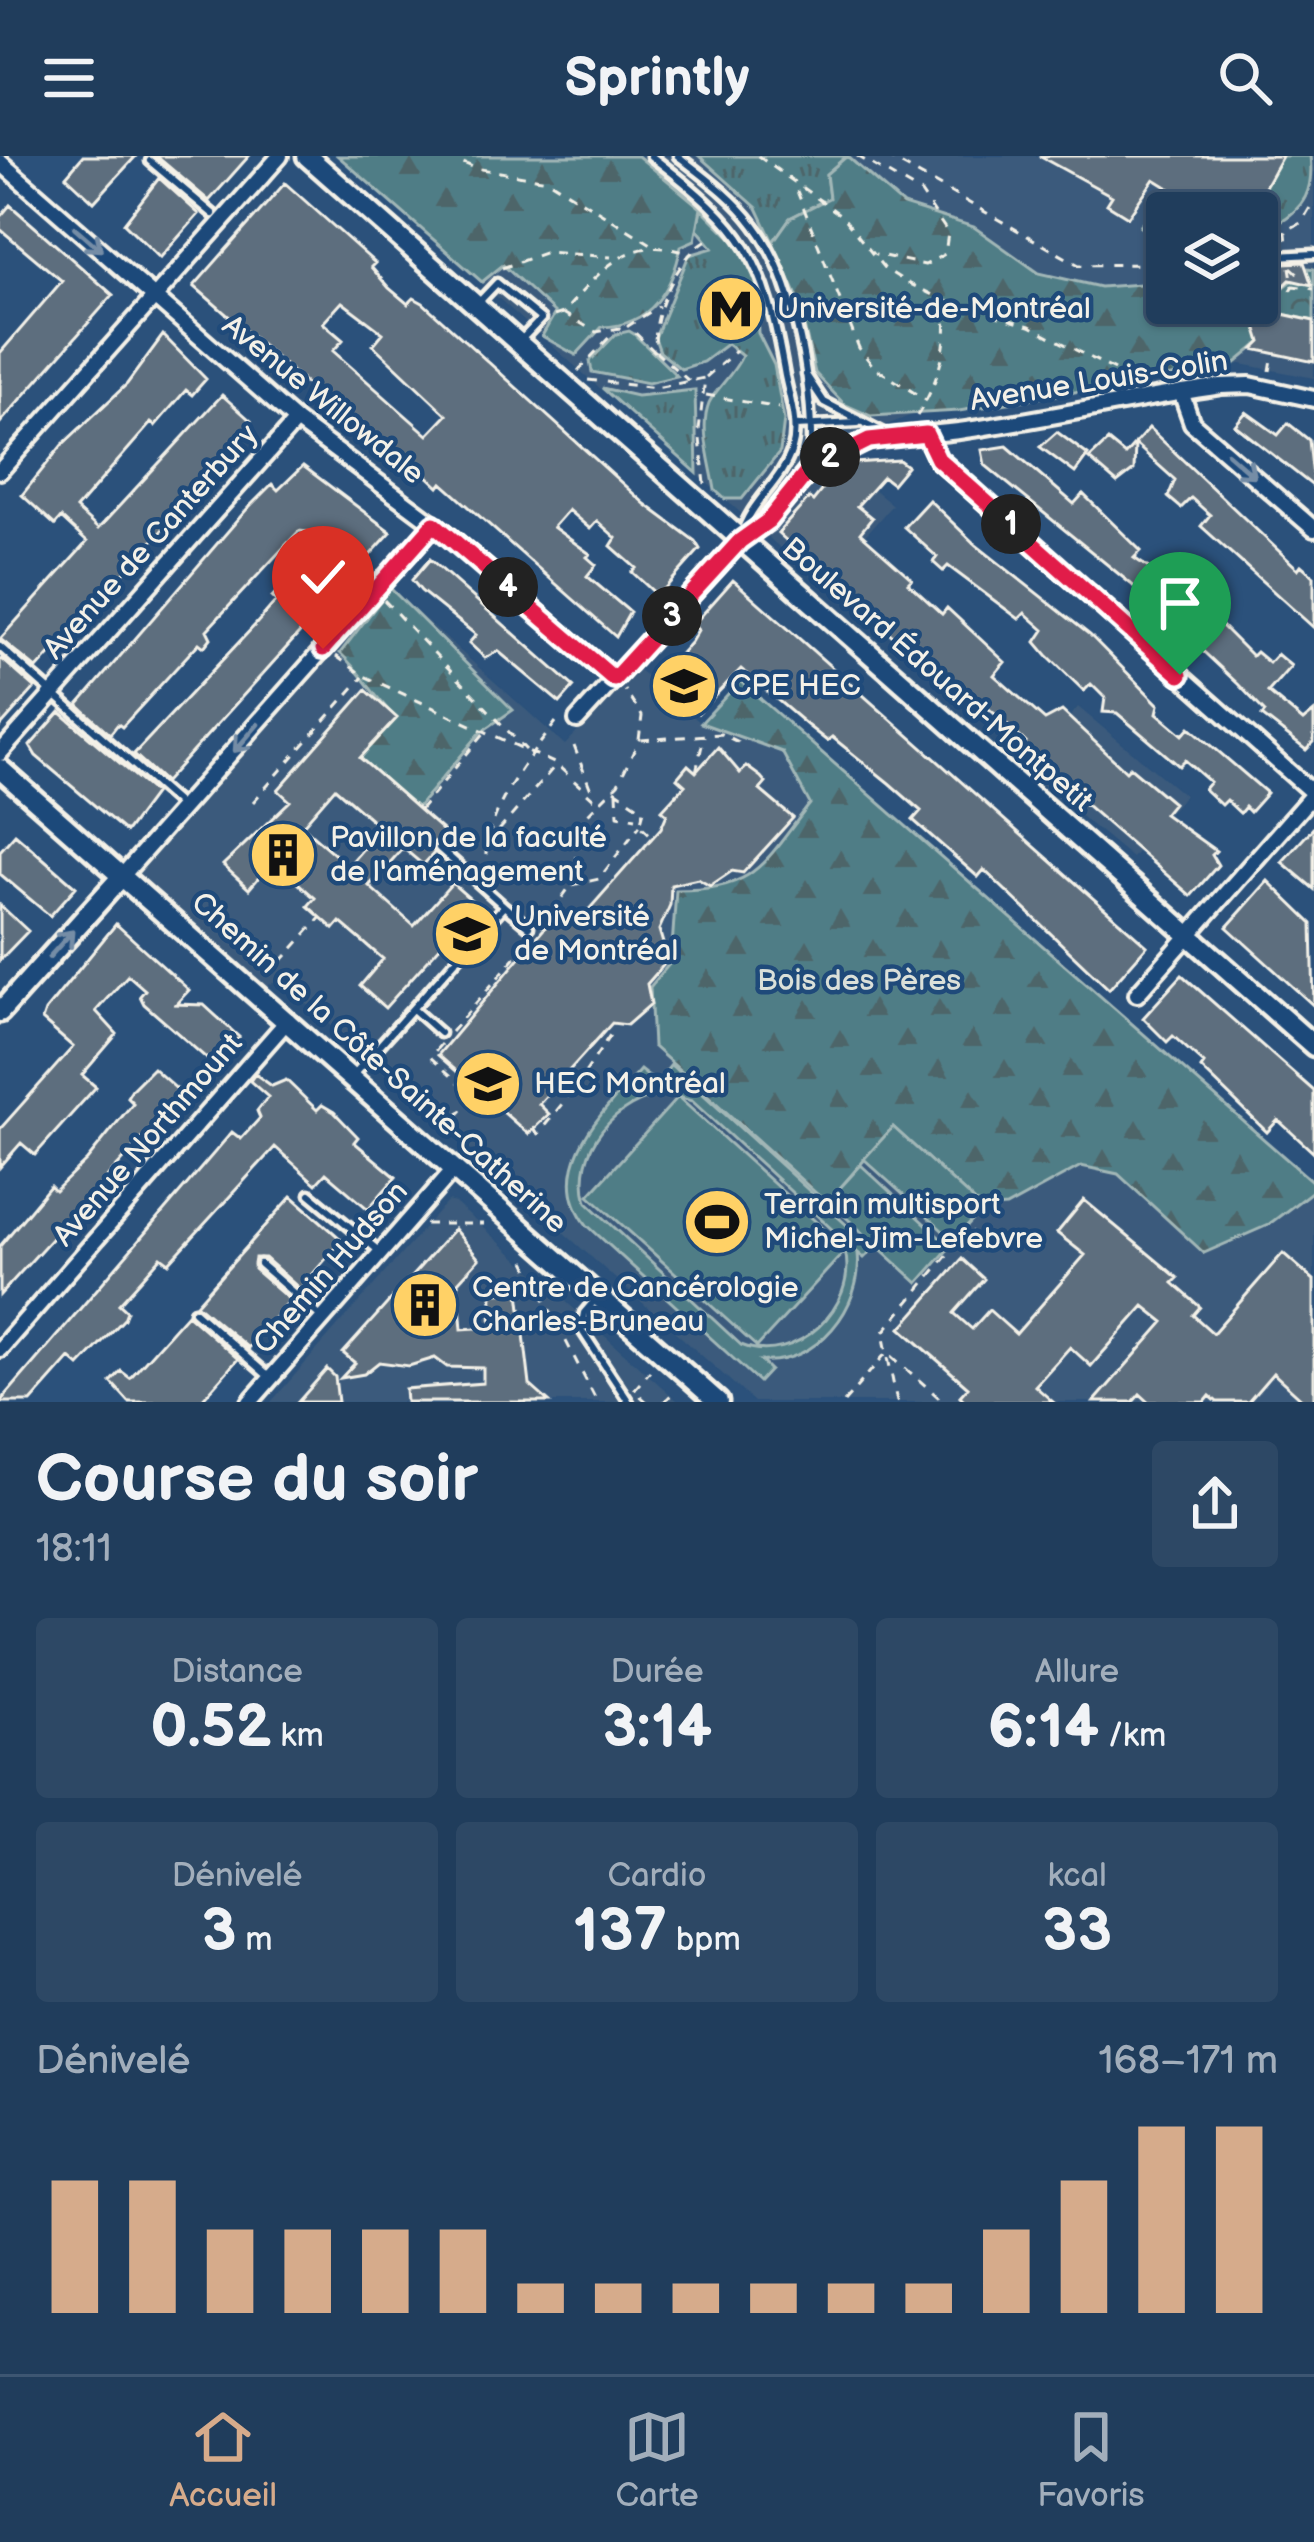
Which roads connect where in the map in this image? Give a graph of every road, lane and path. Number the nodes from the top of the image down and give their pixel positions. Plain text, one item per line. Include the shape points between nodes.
1 (280, 156) edge
2 (307, 156) edge
3 (447, 156) edge
4 (651, 156) edge
5 (678, 156) edge
6 (758, 156) edge
7 (857, 156) edge
8 (886, 156) edge
9 (150, 161) dead end
10 (1, 166) edge
11 (796, 188) junction
12 (1314, 202) edge
13 (213, 214) dead end
14 (1278, 228) edge
15 (1286, 232) junction
16 (1278, 235) edge
17 (707, 240) dead end
18 (1287, 244) dead end
19 (656, 247) junction
20 (686, 253) junction
21 (873, 254) junction
22 (1314, 254) edge
23 (1278, 256) edge
24 (613, 257) junction
25 (1146, 264) edge
26 (908, 265) junction
27 (502, 268) dead end
28 (1301, 277) dead end
29 (904, 281) junction
30 (1294, 286) junction
31 (1278, 289) edge
32 (1314, 289) edge
33 (156, 297) junction
34 (943, 300) junction
35 (663, 304) junction
36 (476, 305) junction
37 (563, 313) junction
38 (554, 316) dead end
39 (628, 326) junction
40 (616, 330) junction
41 (518, 342) junction
42 (736, 351) dead end
43 (657, 353) junction
44 (1274, 353) dead end
45 (1270, 370) dead end
46 (578, 371) dead end
47 (804, 371) junction
48 (705, 378) junction
49 (588, 380) dead end
50 (689, 381) junction
51 (1138, 383) dead end
52 (1180, 392) junction
53 (704, 395) junction
54 (1314, 399) edge
55 (926, 401) junction
56 (791, 407) junction
57 (917, 416) dead end
58 (296, 421) junction
59 (862, 423) junction
60 (812, 425) junction
61 (795, 426) junction
62 (926, 434) junction
63 (887, 435) junction
64 (809, 470) junction
65 (0, 471) edge
66 (704, 485) dead end
67 (434, 524) junction
68 (1314, 529) edge
69 (740, 541) junction
70 (383, 599) dead end
71 (0, 647) edge
72 (334, 655) dead end
73 (364, 676) junction
74 (620, 684) junction
75 (53, 693) junction
76 (577, 720) dead end
77 (556, 722) dead end
78 (486, 731) junction
79 (704, 734) junction
80 (639, 740) junction
81 (740, 743) dead end
82 (574, 746) dead end
83 (0, 753) edge
84 (531, 756) junction
85 (556, 764) junction
86 (0, 769) edge
87 (696, 772) dead end
88 (616, 790) junction
89 (591, 791) junction
90 (1314, 794) edge
91 (596, 801) junction
92 (253, 802) dead end
93 (184, 808) junction
94 (420, 810) dead end
95 (638, 817) junction
96 (640, 825) junction
97 (653, 837) dead end
98 (484, 847) junction
99 (439, 848) dead end
100 (122, 876) junction
101 (571, 885) junction
102 (485, 887) junction
103 (505, 906) junction
104 (321, 917) dead end
105 (529, 927) dead end
106 (1189, 935) junction
107 (269, 975) dead end
108 (1137, 994) dead end
109 (412, 1009) junction
110 (0, 1012) edge
111 (288, 1021) junction
112 (607, 1028) dead end
113 (440, 1033) dead end
114 (1314, 1046) edge
115 (352, 1077) junction
116 (562, 1079) dead end
117 (574, 1089) junction
118 (533, 1129) dead end
119 (444, 1130) dead end
120 (454, 1169) junction
121 (310, 1194) dead end
122 (425, 1224) dead end
123 (483, 1224) dead end
124 (1005, 1246) dead end
125 (380, 1252) junction
126 (526, 1261) dead end
127 (260, 1264) dead end
128 (598, 1296) junction
129 (194, 1311) dead end
130 (323, 1318) junction
131 (0, 1349) edge
132 (887, 1352) junction
133 (650, 1371) dead end
134 (270, 1378) junction
135 (674, 1392) dead end
136 (250, 1402) edge
137 (597, 1402) edge
138 (628, 1402) edge
139 (647, 1402) edge
140 (664, 1402) edge
141 (718, 1402) edge
142 (844, 1402) edge
143 (897, 1402) edge
144 (944, 1402) edge

1 - 33 street
2 - 36 street, Boulevard Édouard-Montpetit
3 - 19 path via 548,180
4 - 56 lane via 730,221 753,253
5 - 47 lane via 760,232 786,290
6 - 11 path
7 - 26 path via 922,194 948,233 937,262
8 - 25 path via 1079,265
9 - 13 lane
10 -> 33 street, Avenue Willowdale
11 - 21 path via 842,216
11 - 55 path via 859,348
12 - 15 path
14 - 15 path
15 - 16 path
15 - 18 path
17 - 20 path
19 - 20 path
19 - 24 path
20 - 35 path
21 - 26 path
21 - 29 path
22 - 23 lane
24 - 27 path via 547,252
24 - 37 path
26 - 29 path
28 - 30 path via 1290,266
29 - 34 path
30 - 31 path
30 - 32 path
33 - 58 street, Avenue Willowdale
33 - 65 street
34 - 51 path via 1030,326
34 - 55 path via 944,345
35 - 39 path
35 - 43 path
36 - 41 street, Boulevard Édouard-Montpetit
36 - 41 lane via 497,284 541,319
37 - 38 path
37 - 40 path via 596,332
39 - 40 path
39 - 43 path
40 - 46 path
41 - 69 street, Boulevard Édouard-Montpetit
42 - 48 path
43 - 50 path
44 - 45 path
47 - 59 lane via 824,402
47 - 60 lane
48 - 50 path
48 - 53 path
49 - 50 path via 640,388
52 - 54 street, Avenue Louis-Colin via 1239,384
52 - 62 street, Avenue Louis-Colin
52 -> 68 street via 1192,423
53 - 56 path
53 - 66 path
55 - 57 path
56 - 61 lane
58 - 67 street, Avenue Willowdale
58 - 75 street, Avenue de Canterbury
59 - 60 lane
59 - 63 lane
60 - 61 lane
60 - 64 lane
61 - 69 lane via 787,463 748,510
62 - 63 street, Avenue Louis-Colin
62 - 90 street via 938,459
63 - 64 street, Avenue Louis-Colin
64 - 69 street, Avenue Louis-Colin via 768,521
67 - 74 street, Avenue Willowdale
67 -> 93 street
69 - 74 street, Avenue Louis-Colin
69 - 106 street, Boulevard Édouard-Montpetit
70 - 84 path
71 - 75 lane
72 - 73 path
73 - 78 path
73 - 92 path
74 - 76 street, Avenue Louis-Colin
74 - 80 path via 642,716
75 - 83 street, Avenue de Canterbury
75 - 93 lane
77 - 84 path
78 - 84 path
78 - 94 path
79 - 80 path
79 - 81 path
79 - 87 path
80 - 88 path
82 - 89 path
84 - 85 path
84 - 98 path via 512,775
85 - 89 path
85 - 98 path
86 - 100 street, Chemin de la Côte-Sainte-Catherine
88 - 91 path
88 - 95 path via 644,810
88 - 95 path via 618,815
89 - 91 path
90 - 106 street
91 - 101 path via 582,826
93 - 100 street
95 - 96 path
96 - 97 path
96 - 101 path via 599,879
98 - 102 path
99 - 102 lane
110 -> 100 street
100 - 111 street, Chemin de la Côte-Sainte-Catherine
101 - 119 path via 430,1057 477,1094
102 - 103 lane
103 - 105 lane
103 - 109 lane
104 - 107 path
106 - 108 street
106 - 114 street, Boulevard Édouard-Montpetit
109 - 113 lane
109 - 115 lane
111 - 115 street, Chemin de la Côte-Sainte-Catherine
111 - 131 street, Avenue Northmount
112 - 117 path via 612,1032
115 - 120 street, Chemin de la Côte-Sainte-Catherine
116 - 117 path
117 - 118 path via 538,1134
120 - 125 street, Chemin Hudson
120 - 128 street, Chemin de la Côte-Sainte-Catherine
121 - 125 lane
122 - 123 path
124 - 132 path via 979,1230 963,1236 883,1333
125 - 130 street, Chemin Hudson
126 - 137 path
127 - 130 lane
128 - 138 lane via 580,1329
128 - 141 street, Chemin de la Côte-Sainte-Catherine
129 - 134 lane
130 - 134 street, Chemin Hudson
132 - 142 path
132 - 143 path
132 - 144 path
133 - 139 path via 634,1390
134 - 136 street, Chemin Hudson
135 - 140 path

